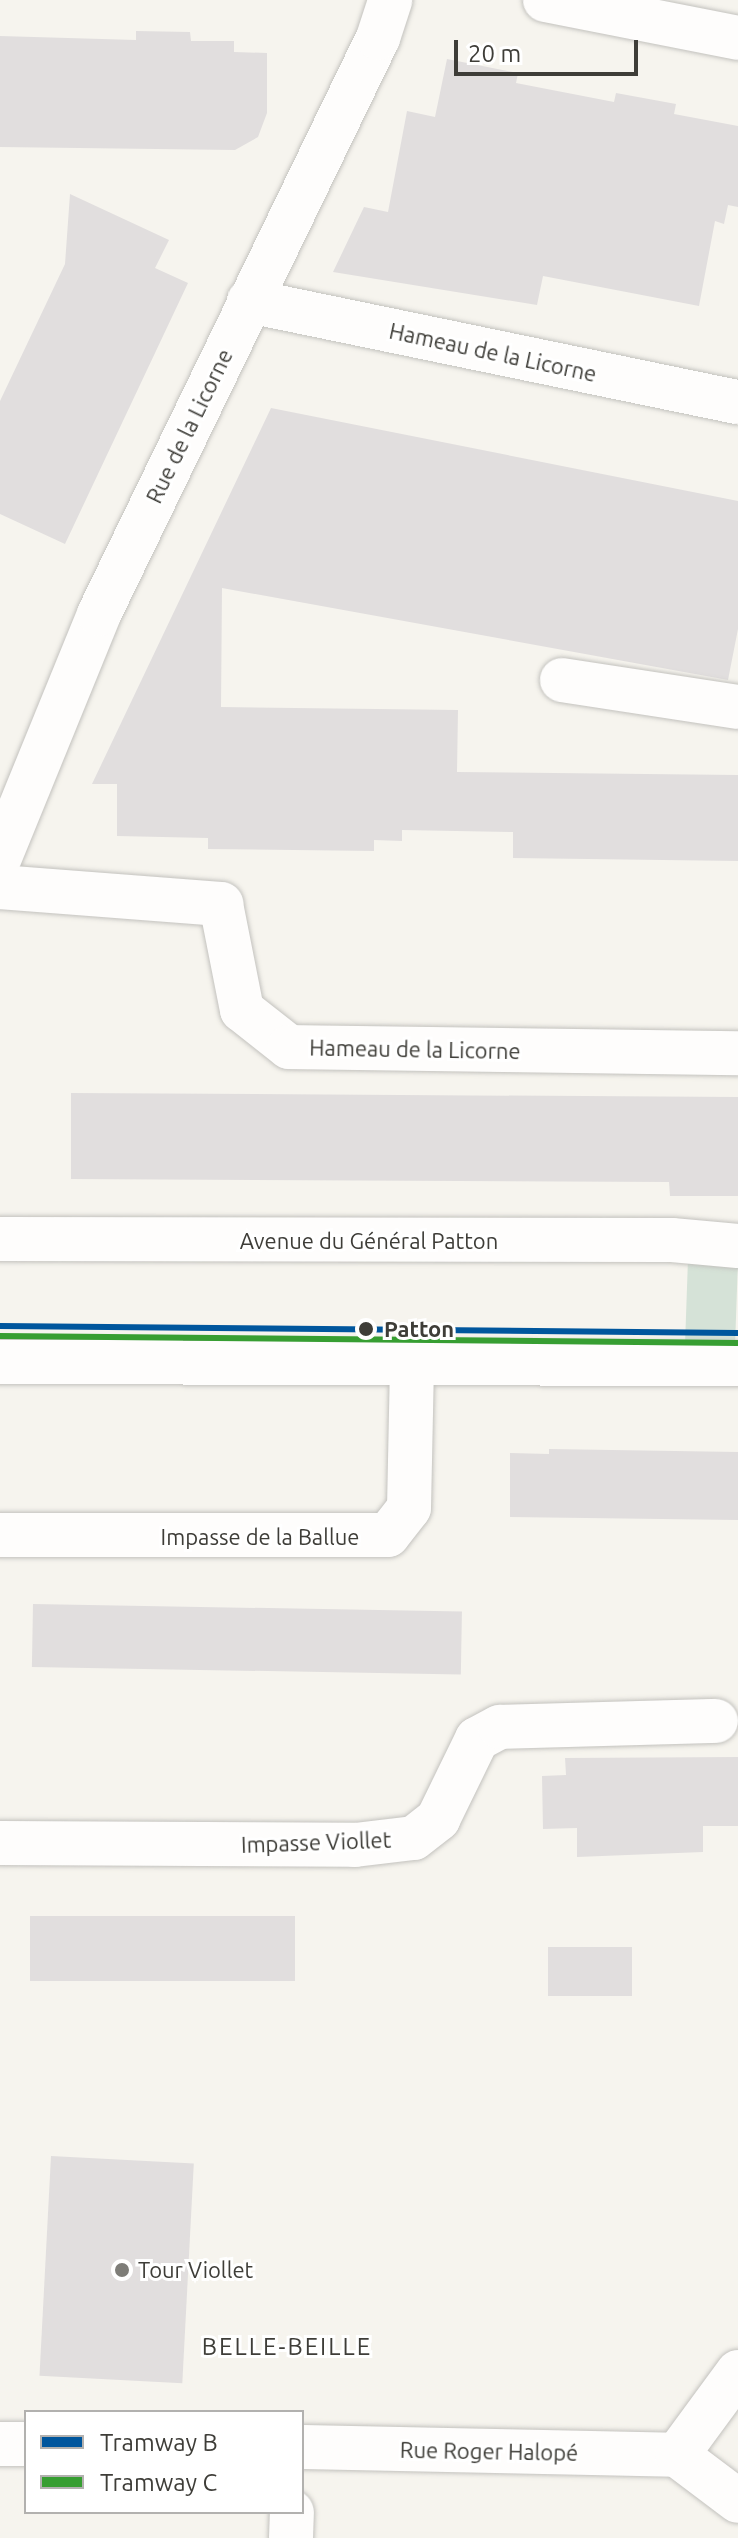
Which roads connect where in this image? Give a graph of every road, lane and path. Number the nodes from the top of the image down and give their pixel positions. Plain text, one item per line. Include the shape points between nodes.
1 (390, 0) edge
2 (545, 0) edge
3 (738, 38) edge
4 (738, 63) edge
5 (249, 301) junction
6 (738, 402) edge
7 (562, 680) dead end
8 (738, 707) edge
9 (0, 857) edge
10 (0, 887) edge
11 (738, 1053) edge
12 (0, 1239) edge
13 (738, 1246) edge
14 (0, 1362) edge
15 (412, 1364) junction
16 (738, 1364) edge
17 (0, 1535) edge
18 (716, 1721) dead end
19 (0, 1843) edge
20 (738, 2372) edge
21 (0, 2444) edge
22 (24, 2444) edge
23 (304, 2447) edge
24 (677, 2455) junction
25 (738, 2501) edge
26 (292, 2514) edge
27 (291, 2538) edge

1 - 5 street, Rue de la Licorne via 378,38
2 - 3 street
3 - 4 street
5 - 6 street, Hameau de la Licorne
5 - 9 street, Rue de la Licorne via 99,614
7 - 8 street
10 - 11 street, Hameau de la Licorne via 221,904 242,1010 289,1047
12 - 13 street, Avenue du Général Patton via 672,1240
14 - 15 street
15 - 16 street
15 - 17 street, Impasse de la Ballue via 409,1508 388,1535
18 - 19 street, Impasse Viollet via 500,1727 477,1739 438,1819 414,1838 355,1845
20 - 24 street
21 - 22 street
23 - 24 street, Rue Roger Halopé
24 - 25 street
26 - 27 street

